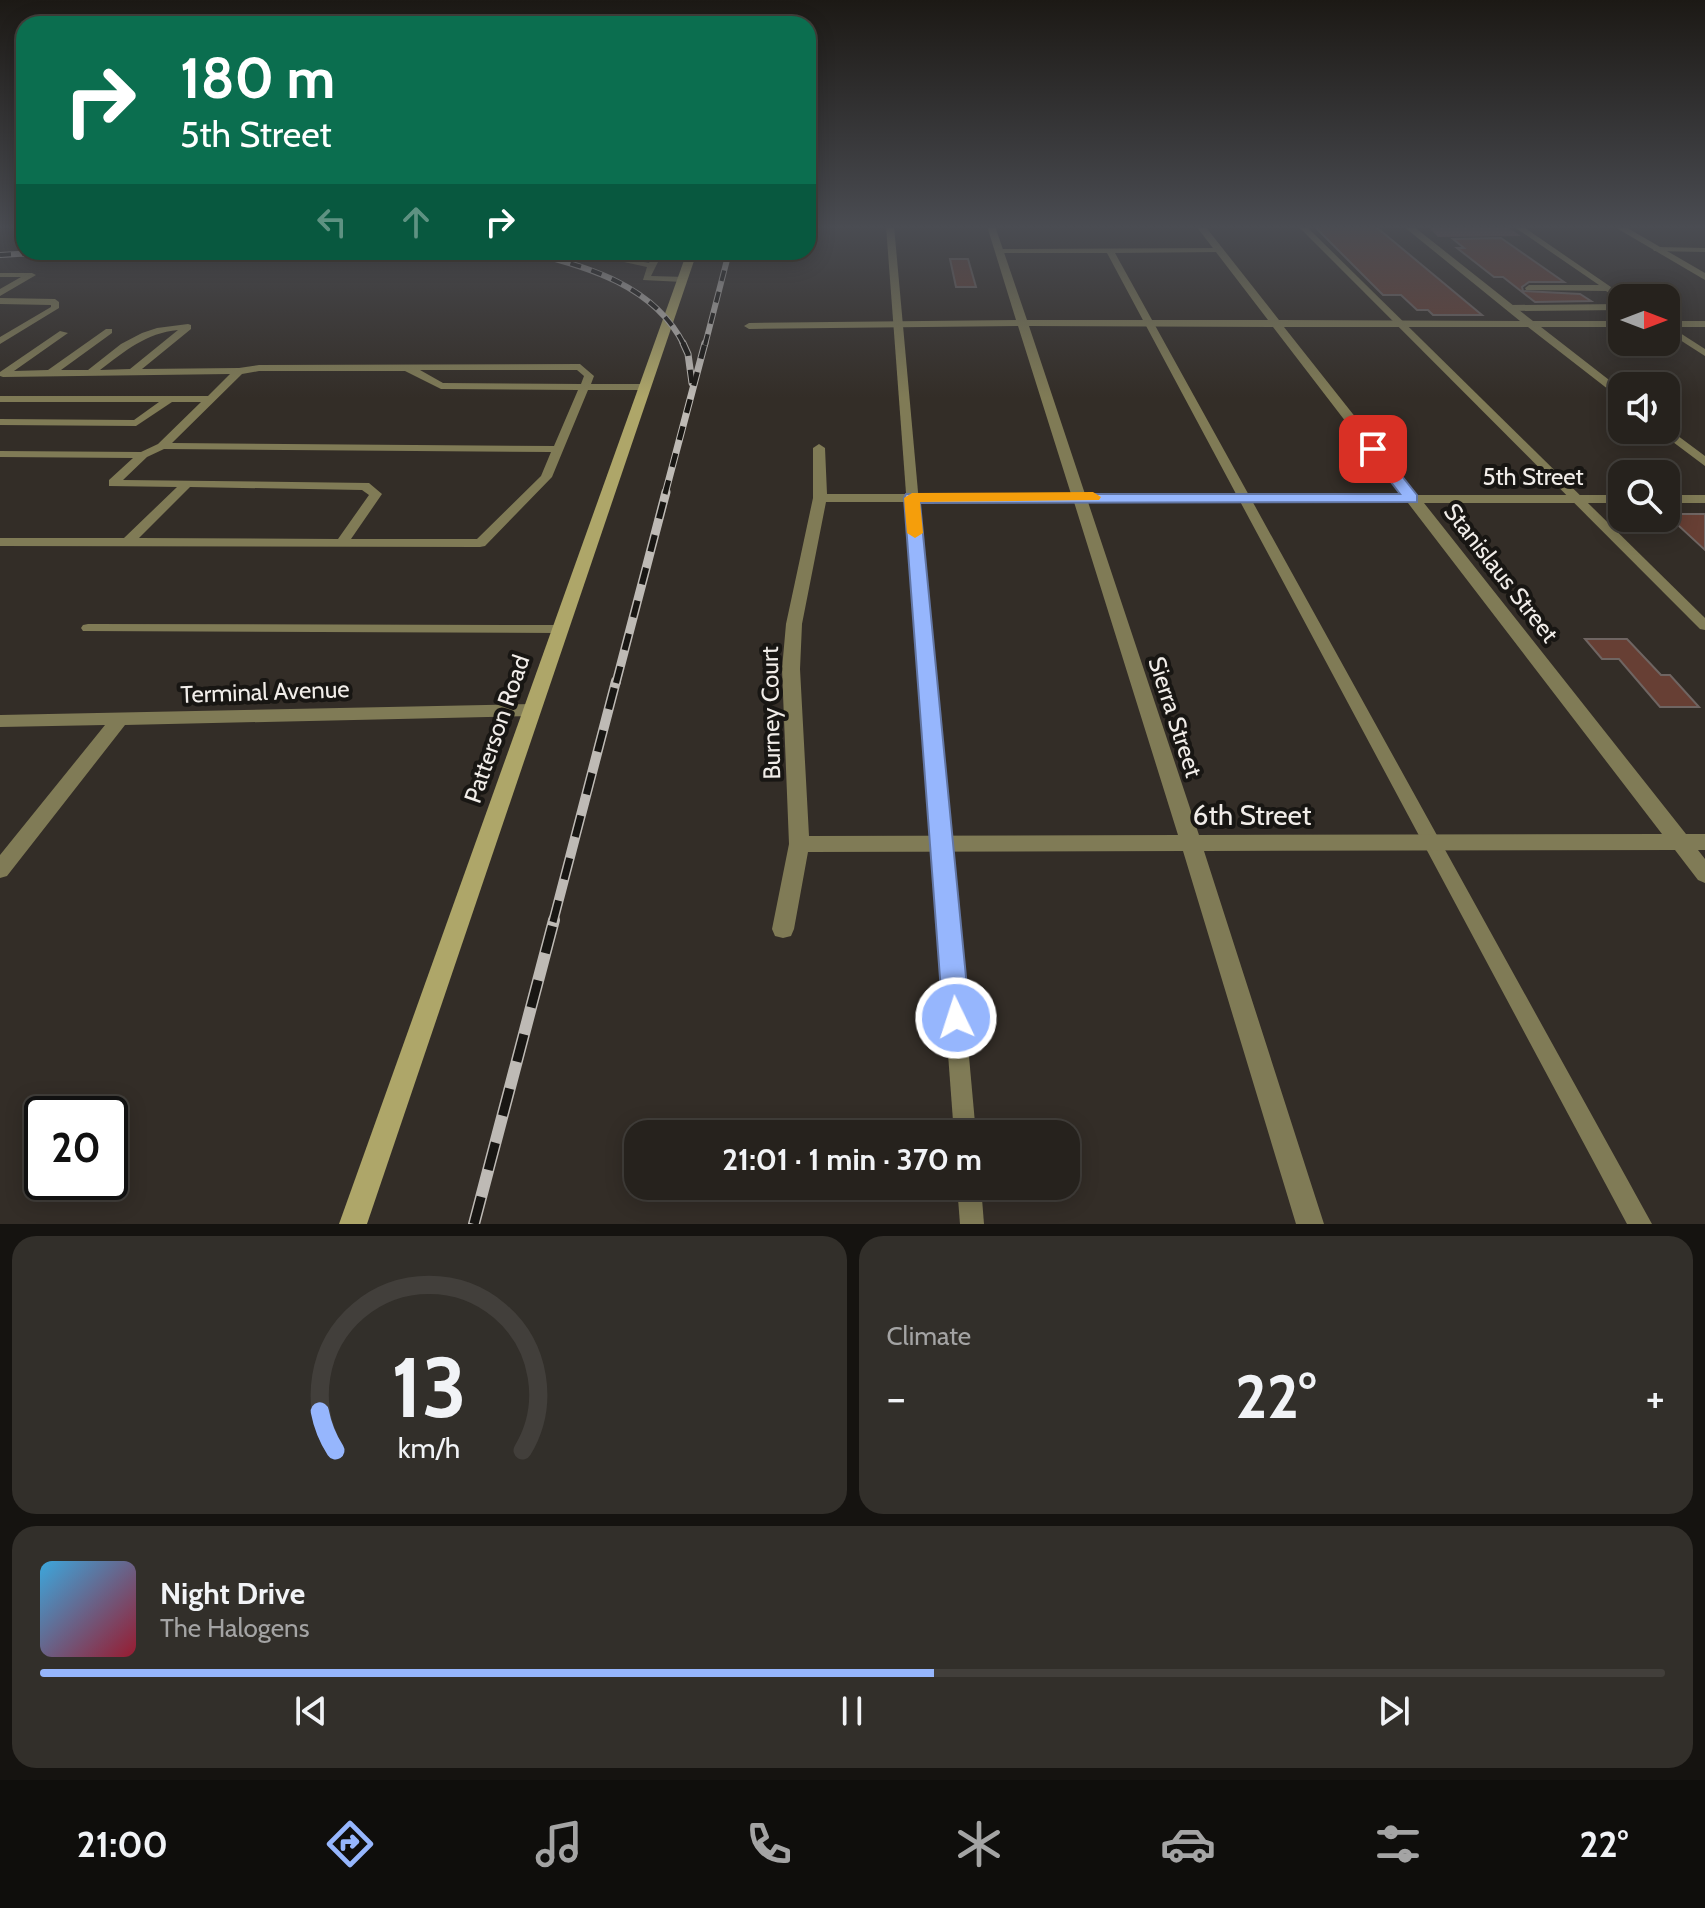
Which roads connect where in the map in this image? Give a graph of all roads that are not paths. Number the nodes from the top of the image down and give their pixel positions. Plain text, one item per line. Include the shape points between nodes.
1 (18, 283) edge
2 (681, 283) edge
3 (895, 283) edge
4 (1009, 283) edge
5 (1128, 283) edge
6 (1244, 283) edge
7 (1357, 283) edge
8 (1479, 283) edge
9 (1601, 283) edge
10 (1529, 288) dead end
11 (1608, 288) joint
12 (0, 293) edge
13 (0, 301) edge
14 (1608, 307) edge
15 (1510, 308) junction
16 (1022, 323) junction
17 (899, 324) junction
18 (1150, 324) junction
19 (1608, 324) edge
20 (1705, 324) edge
21 (1276, 325) junction
22 (1398, 325) junction
23 (1531, 325) junction
24 (1680, 325) edge
25 (749, 326) dead end
26 (109, 331) dead end
27 (63, 333) dead end
28 (1680, 336) edge
29 (0, 341) edge
30 (1705, 353) edge
31 (406, 367) junction
32 (239, 371) junction
33 (50, 374) junction
34 (90, 374) junction
35 (130, 374) junction
36 (1608, 385) edge
37 (584, 387) junction
38 (643, 387) junction
39 (0, 399) edge
40 (171, 399) junction
41 (211, 399) junction
42 (0, 422) edge
43 (1680, 442) edge
44 (162, 446) junction
45 (819, 448) dead end
46 (557, 449) junction
47 (0, 454) edge
48 (143, 455) junction
49 (1705, 462) edge
50 (188, 483) junction
51 (1077, 497) junction
52 (820, 498) junction
53 (912, 498) junction
54 (1246, 498) junction
55 (1412, 499) junction
56 (1575, 499) junction
57 (1608, 499) edge
58 (1680, 499) edge
59 (1705, 499) edge
60 (0, 542) edge
61 (128, 542) junction
62 (342, 543) junction
63 (1705, 626) edge
64 (88, 628) dead end
65 (559, 629) junction
66 (532, 710) junction
67 (119, 720) junction
68 (0, 721) edge
69 (1680, 842) junction
70 (1705, 842) edge
71 (1191, 843) junction
72 (1431, 843) junction
73 (799, 844) junction
74 (943, 844) junction
75 (0, 870) edge
76 (1705, 874) edge
77 (783, 929) dead end
78 (964, 1120) edge
79 (970, 1200) edge
80 (353, 1224) edge
81 (972, 1224) edge
82 (1310, 1224) edge
83 (1640, 1224) edge

1 - 12 lane
2 - 38 main road, Patterson Road
3 - 17 lane
4 - 16 street, Sierra Street
5 - 18 lane
6 - 21 street, Stanislaus Street
7 - 22 lane
8 - 15 street
9 - 11 lane
10 - 11 lane
13 - 29 lane via 55,302 55,308
14 - 15 lane
15 - 23 street
16 - 17 street
16 - 18 street
16 - 51 street, Sierra Street
17 - 25 street
17 - 53 lane
18 - 21 street
18 - 54 lane
19 - 23 street
20 - 24 street
21 - 22 street
21 - 55 street, Stanislaus Street
22 - 23 street
22 - 56 lane
23 - 36 street
26 - 33 lane
27 - 33 lane via 3,374
28 - 30 lane
31 - 32 lane
31 - 37 lane via 441,386
31 - 37 lane via 580,367 589,376
32 - 35 lane
32 - 41 lane
33 - 34 lane
34 - 35 lane
34 - 35 lane via 144,332 188,327
37 - 38 lane
37 - 46 lane
38 - 65 main road, Patterson Road
39 - 40 lane
40 - 41 lane
40 - 42 lane via 136,423
41 - 44 lane
43 - 49 street
44 - 46 lane
44 - 48 lane
45 - 52 street, Burney Court
46 - 62 lane via 546,477 480,543
47 - 48 lane
48 - 50 lane via 113,483
50 - 61 lane
50 - 62 lane via 365,486 376,494
51 - 53 street, 5th Street
51 - 54 street, 5th Street
51 - 71 street, Sierra Street
52 - 53 street, 5th Street
52 - 73 street, Burney Court via 794,624 791,669
53 - 74 lane
54 - 55 street, 5th Street
54 - 72 lane
55 - 56 street, 5th Street
55 - 69 street, Stanislaus Street
56 - 57 street, 5th Street
56 - 63 lane
58 - 59 street
60 - 61 lane
61 - 62 lane
64 - 65 lane
65 - 66 main road, Patterson Road
66 - 67 street, Terminal Avenue
66 - 80 main road, Patterson Road
67 - 68 street, Terminal Avenue
67 - 75 street
69 - 70 street, 6th Street
69 - 72 street, 6th Street
69 - 76 street, Stanislaus Street
71 - 72 street, 6th Street
71 - 74 street, 6th Street
71 - 82 street, Sierra Street
72 - 83 lane
73 - 74 street, 6th Street
73 - 77 street, Burney Court
74 - 78 lane
79 - 81 lane

